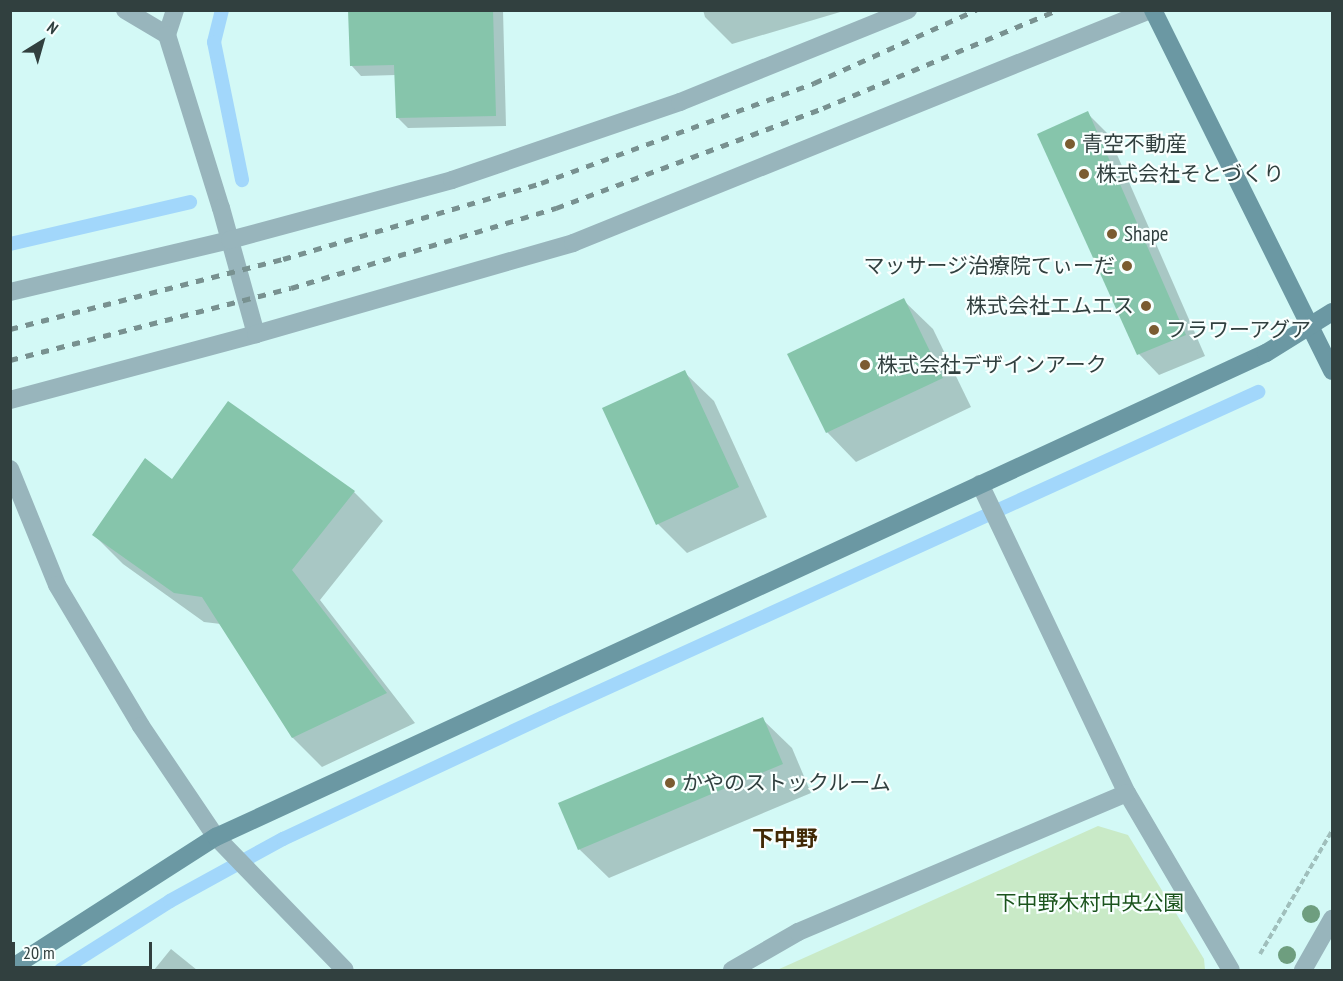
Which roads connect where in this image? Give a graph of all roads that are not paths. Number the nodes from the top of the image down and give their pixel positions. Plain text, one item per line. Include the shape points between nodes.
1 (125, 10) edge
2 (175, 10) edge
3 (908, 10) edge
4 (1151, 10) edge
5 (167, 35) junction
6 (230, 240) junction
7 (10, 292) edge
8 (1332, 312) edge
9 (1311, 328) junction
10 (256, 334) junction
11 (1332, 371) edge
12 (10, 400) edge
13 (10, 469) edge
14 (984, 491) junction
15 (1127, 793) junction
16 (216, 837) junction
17 (1332, 920) edge
18 (10, 969) edge
19 (345, 970) edge
20 (732, 970) edge
21 (1231, 970) edge
22 (1303, 970) edge

1 - 5 street
2 - 5 street
3 - 6 street via 680,102 473,173
4 - 9 street
4 - 10 street via 573,243
5 - 6 street
6 - 7 street
6 - 10 street
8 - 9 street
9 - 11 street
9 - 14 street
10 - 12 street
13 - 16 street via 57,585 141,726
14 - 15 street
14 - 16 street
15 - 20 street via 798,932
15 - 21 street
16 - 18 street
16 - 19 street
17 - 22 street

